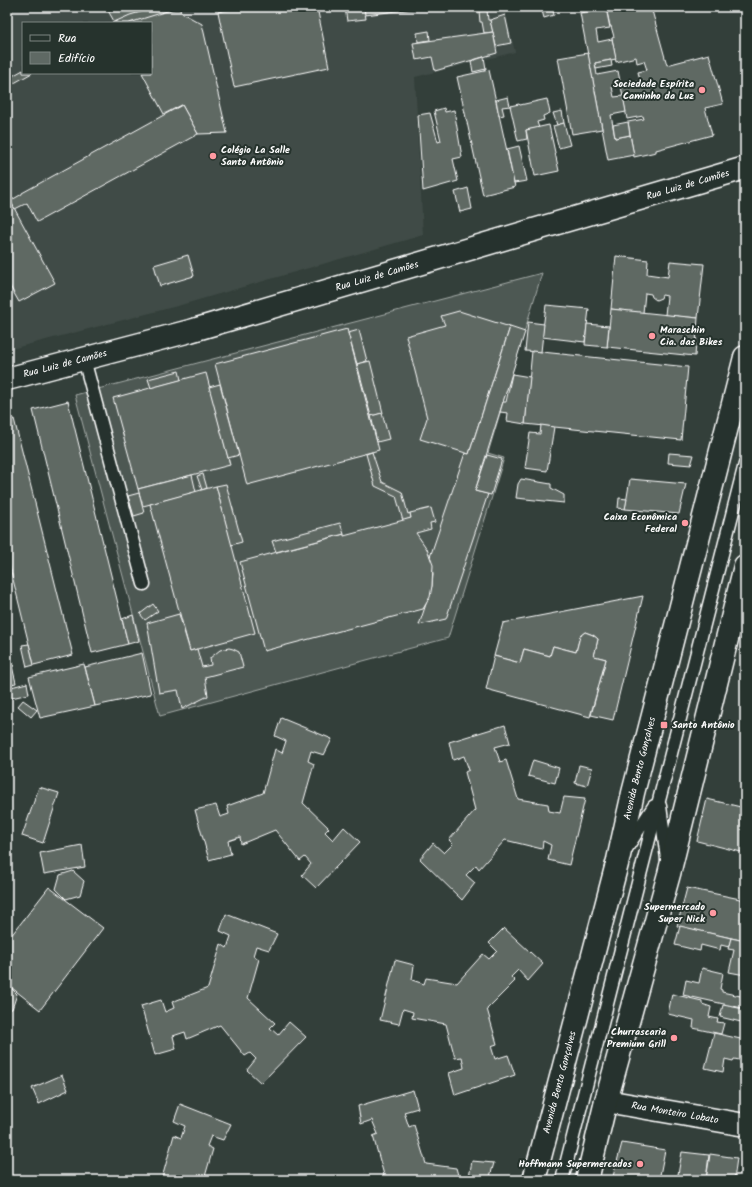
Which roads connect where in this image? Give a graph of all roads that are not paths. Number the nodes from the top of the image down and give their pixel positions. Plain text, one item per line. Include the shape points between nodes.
1 (745, 168) edge
2 (745, 357) edge
3 (84, 359) junction
4 (7, 379) edge
5 (745, 464) edge
6 (745, 566) edge
7 (144, 584) dead end
8 (660, 799) junction
9 (618, 860) junction
10 (669, 874) junction
11 (606, 1101) junction
12 (745, 1125) edge
13 (534, 1180) edge
14 (562, 1180) edge
15 (587, 1180) edge

1 - 3 main road, Rua Luiz de Camões via 190,331
2 - 9 main road, Avenida Bento Gonçalves
3 - 4 main road, Rua Luiz de Camões
3 - 7 lane
5 - 8 lane
6 - 10 main road
8 - 9 lane
8 - 10 lane
8 - 14 lane
9 - 13 main road, Avenida Bento Gonçalves
10 - 11 main road
11 - 12 main road, Rua Monteiro Lobato
11 - 15 main road

